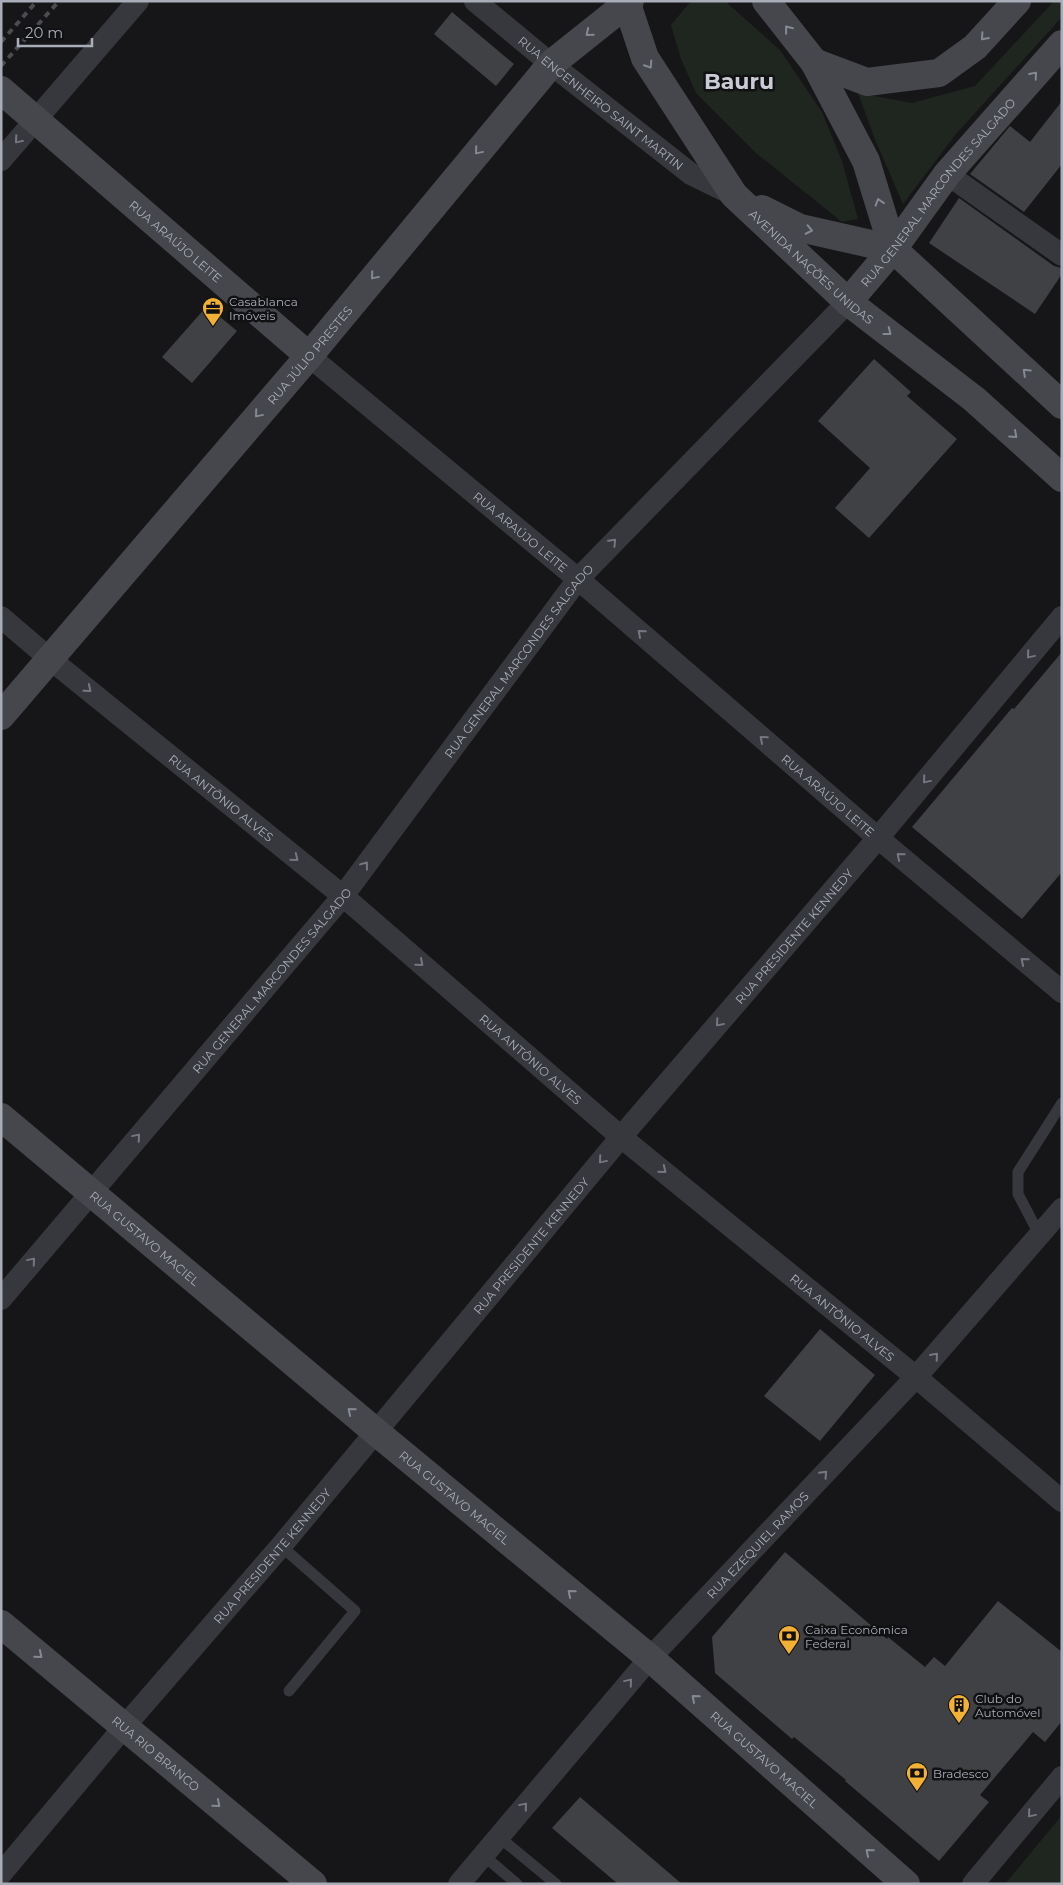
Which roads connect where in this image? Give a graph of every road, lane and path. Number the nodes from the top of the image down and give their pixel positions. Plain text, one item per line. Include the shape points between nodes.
1 (138, 1) edge
2 (475, 1) edge
3 (766, 1) edge
4 (1017, 1) edge
5 (628, 2) edge
6 (1062, 44) edge
7 (814, 62) junction
8 (551, 64) junction
9 (1, 90) edge
10 (35, 120) junction
11 (1, 160) edge
12 (947, 174) junction
13 (734, 195) junction
14 (893, 249) junction
15 (1062, 255) edge
16 (848, 302) junction
17 (309, 356) junction
18 (1062, 406) edge
19 (1062, 478) edge
20 (578, 578) junction
21 (1, 617) edge
22 (1062, 617) edge
23 (50, 659) junction
24 (1, 716) edge
25 (878, 838) junction
26 (342, 896) junction
27 (1062, 992) edge
28 (1062, 1103) edge
29 (1, 1117) edge
30 (621, 1136) junction
31 (90, 1192) junction
32 (1062, 1209) edge
33 (1040, 1236) junction
34 (1, 1299) edge
35 (916, 1377) junction
36 (376, 1432) junction
37 (1062, 1501) edge
38 (281, 1546) junction
39 (1, 1624) edge
40 (650, 1658) junction
41 (289, 1692) dead end
42 (124, 1727) junction
43 (1062, 1777) edge
44 (499, 1837) junction
45 (483, 1855) junction
46 (1, 1874) edge
47 (312, 1884) edge
48 (459, 1884) edge
49 (517, 1884) edge
50 (556, 1884) edge
51 (906, 1884) edge
52 (973, 1884) edge

1 - 10 street
2 - 8 street, RUA ENGENHEIRO SAINT MARTIN
7 -> 3 street
4 -> 7 street via 975,47 939,73 866,82
5 -> 8 street, RUA JÚLIO PRESTES
5 -> 13 street, AVENIDA NAÇÕES UNIDAS via 645,58
12 -> 6 street, RUA GENERAL MARCONDES SALGADO
14 -> 7 street via 866,161
8 - 13 street, RUA ENGENHEIRO SAINT MARTIN via 691,174
8 -> 17 street, RUA JÚLIO PRESTES
9 - 10 street, RUA ARAÚJO LEITE
10 -> 11 street
10 - 17 street, RUA ARAÚJO LEITE
12 - 14 street, RUA GENERAL MARCONDES SALGADO
12 - 15 street
13 -> 14 street via 800,228
13 - 16 street, AVENIDA NAÇÕES UNIDAS
14 - 16 street, RUA GENERAL MARCONDES SALGADO
18 -> 14 street
16 -> 19 street, AVENIDA NAÇÕES UNIDAS via 974,399
20 -> 16 street, RUA GENERAL MARCONDES SALGADO
17 - 20 street, RUA ARAÚJO LEITE
17 -> 23 street, RUA JÚLIO PRESTES
25 -> 20 street, RUA ARAÚJO LEITE
26 -> 20 street, RUA GENERAL MARCONDES SALGADO
21 - 23 street, RUA ANTÔNIO ALVES
22 -> 25 street, RUA PRESIDENTE KENNEDY
23 - 24 street, RUA JÚLIO PRESTES
23 -> 26 street, RUA ANTÔNIO ALVES
27 -> 25 street, RUA ARAÚJO LEITE
25 -> 30 street, RUA PRESIDENTE KENNEDY
26 -> 30 street, RUA ANTÔNIO ALVES
31 -> 26 street, RUA GENERAL MARCONDES SALGADO
28 - 33 lane via 1018,1172 1018,1194
29 - 31 street, RUA GUSTAVO MACIEL
30 -> 35 street, RUA ANTÔNIO ALVES
30 -> 36 street, RUA PRESIDENTE KENNEDY
34 -> 31 street, RUA GENERAL MARCONDES SALGADO
36 -> 31 street, RUA GUSTAVO MACIEL
32 - 33 street, RUA EZEQUIEL RAMOS
35 -> 33 street, RUA EZEQUIEL RAMOS
35 - 37 street, RUA ANTÔNIO ALVES
40 -> 35 street, RUA EZEQUIEL RAMOS
36 - 38 street, RUA PRESIDENTE KENNEDY
40 -> 36 street, RUA GUSTAVO MACIEL
38 - 41 lane via 355,1611
38 - 42 street, RUA PRESIDENTE KENNEDY
39 -> 42 street, RUA RIO BRANCO
44 -> 40 street, RUA EZEQUIEL RAMOS
51 -> 40 street, RUA GUSTAVO MACIEL
42 - 46 street, RUA PRESIDENTE KENNEDY
42 -> 47 street, RUA RIO BRANCO
43 -> 52 street
44 - 45 street, RUA EZEQUIEL RAMOS
44 - 50 lane
45 - 48 street, RUA EZEQUIEL RAMOS
45 - 49 lane

